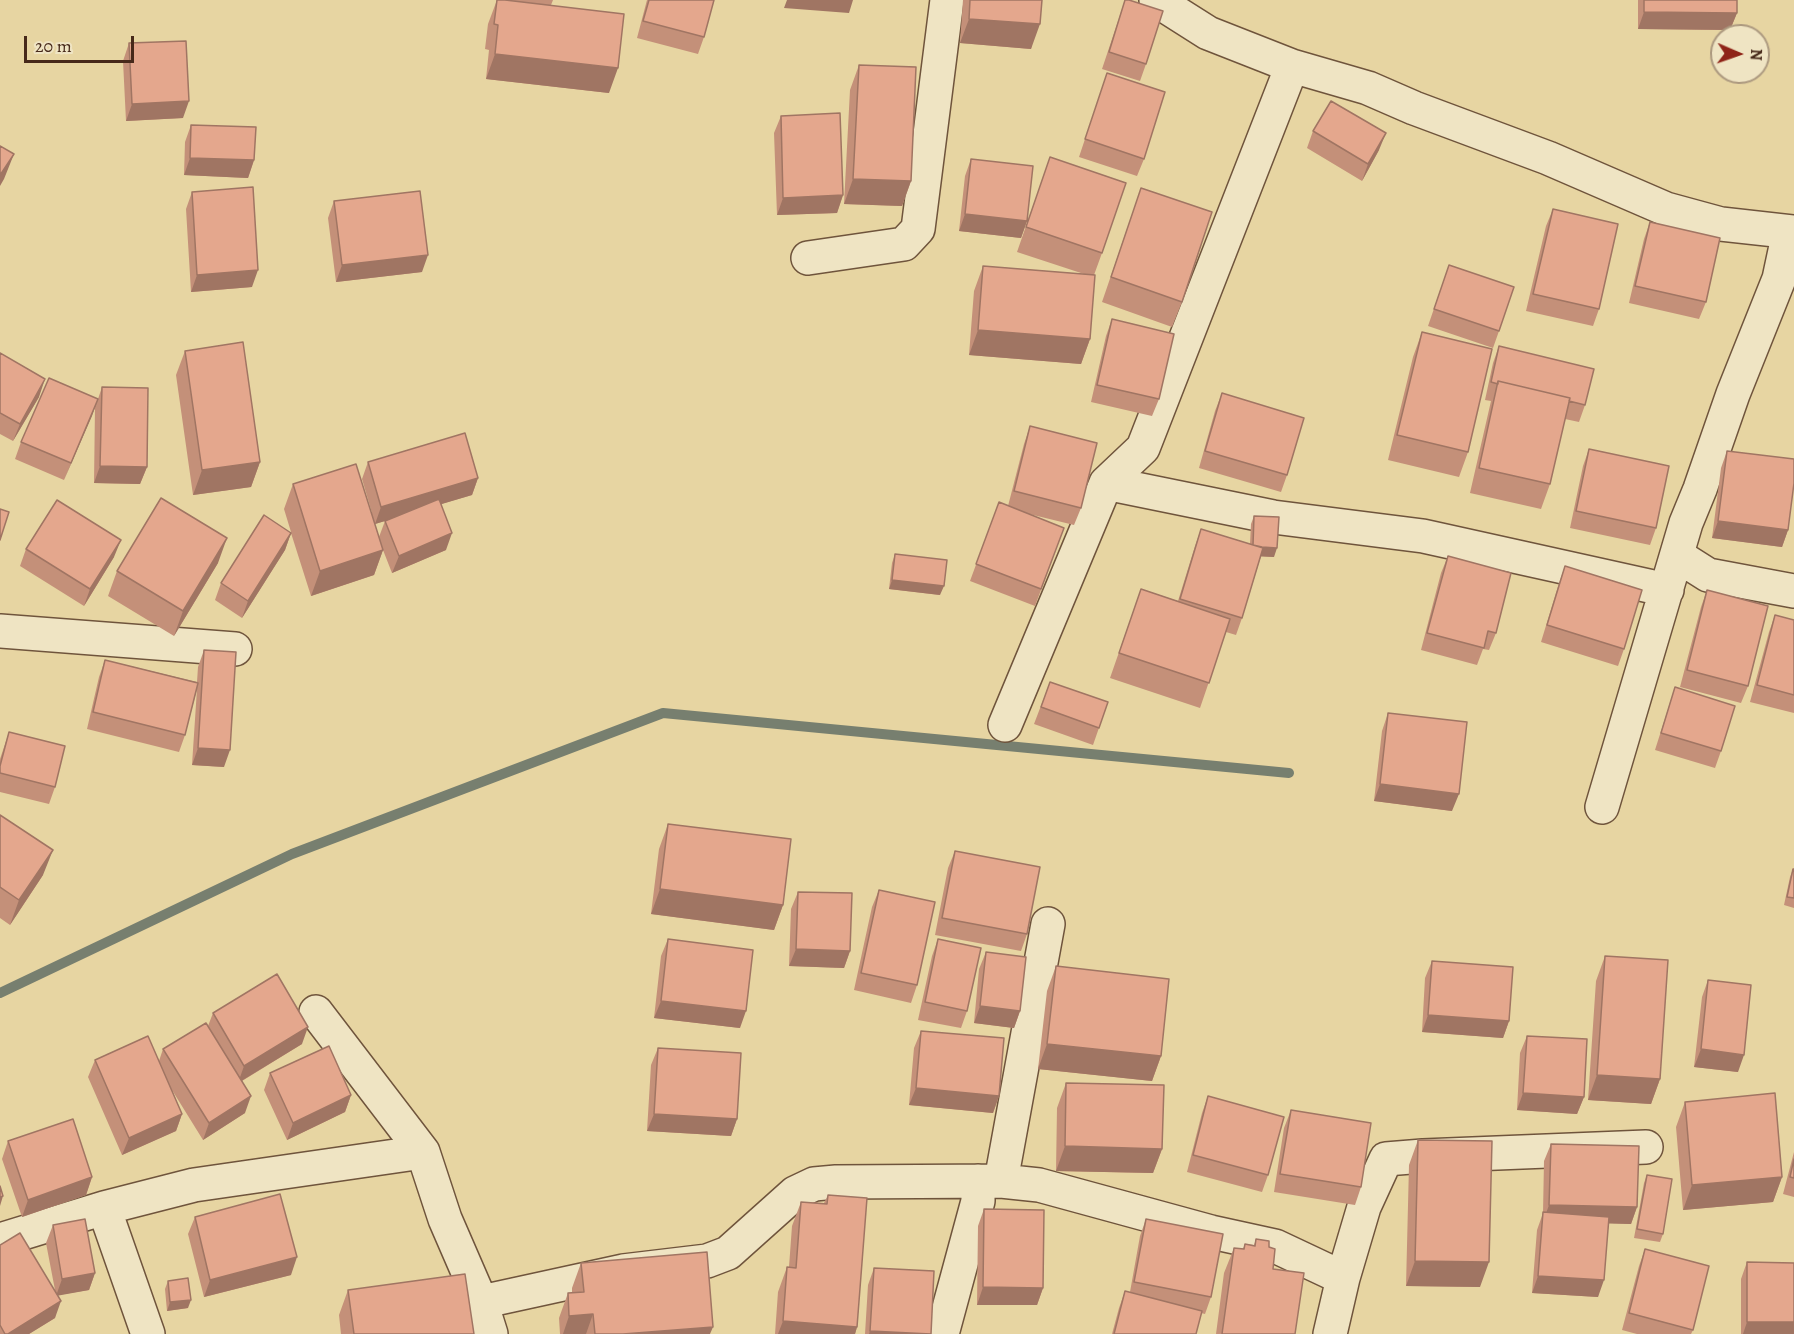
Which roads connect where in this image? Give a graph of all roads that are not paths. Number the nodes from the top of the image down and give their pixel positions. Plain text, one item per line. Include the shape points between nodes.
1 (947, 0) edge
2 (1156, 0) edge
3 (1292, 66) junction
4 (1791, 232) edge
5 (808, 258) dead end
6 (1106, 483) junction
7 (1678, 556) junction
8 (1668, 590) junction
9 (1794, 591) edge
10 (0, 631) edge
11 (235, 649) edge
12 (1005, 725) dead end
13 (1602, 807) dead end
14 (1048, 924) dead end
15 (316, 1012) dead end
16 (1646, 1147) dead end
17 (423, 1152) junction
18 (989, 1181) junction
19 (104, 1208) junction
20 (0, 1240) edge
21 (1343, 1278) junction
22 (481, 1302) junction
23 (148, 1334) edge
24 (491, 1334) edge
25 (942, 1334) edge
26 (1330, 1334) edge

1 - 5 street via 918,229 904,244
2 - 3 street via 1208,33
3 - 4 street via 1368,88 1666,209 1721,224
3 - 6 street via 1143,448
4 - 7 street via 1779,279 1733,394 1686,523
6 - 8 street via 1273,517 1423,536
6 - 12 street
7 - 8 street
7 - 9 street via 1708,575
8 - 13 street
10 - 11 street
14 - 18 street
15 - 17 street
16 - 21 street via 1386,1159 1364,1207
17 - 19 street via 194,1185
17 - 22 street via 445,1219
18 - 21 street via 1039,1185 1275,1246
18 - 22 street via 814,1184 795,1194 728,1253 707,1262 623,1270
18 - 25 street via 978,1201
19 - 20 street
19 - 23 street
21 - 26 street
22 - 24 street

